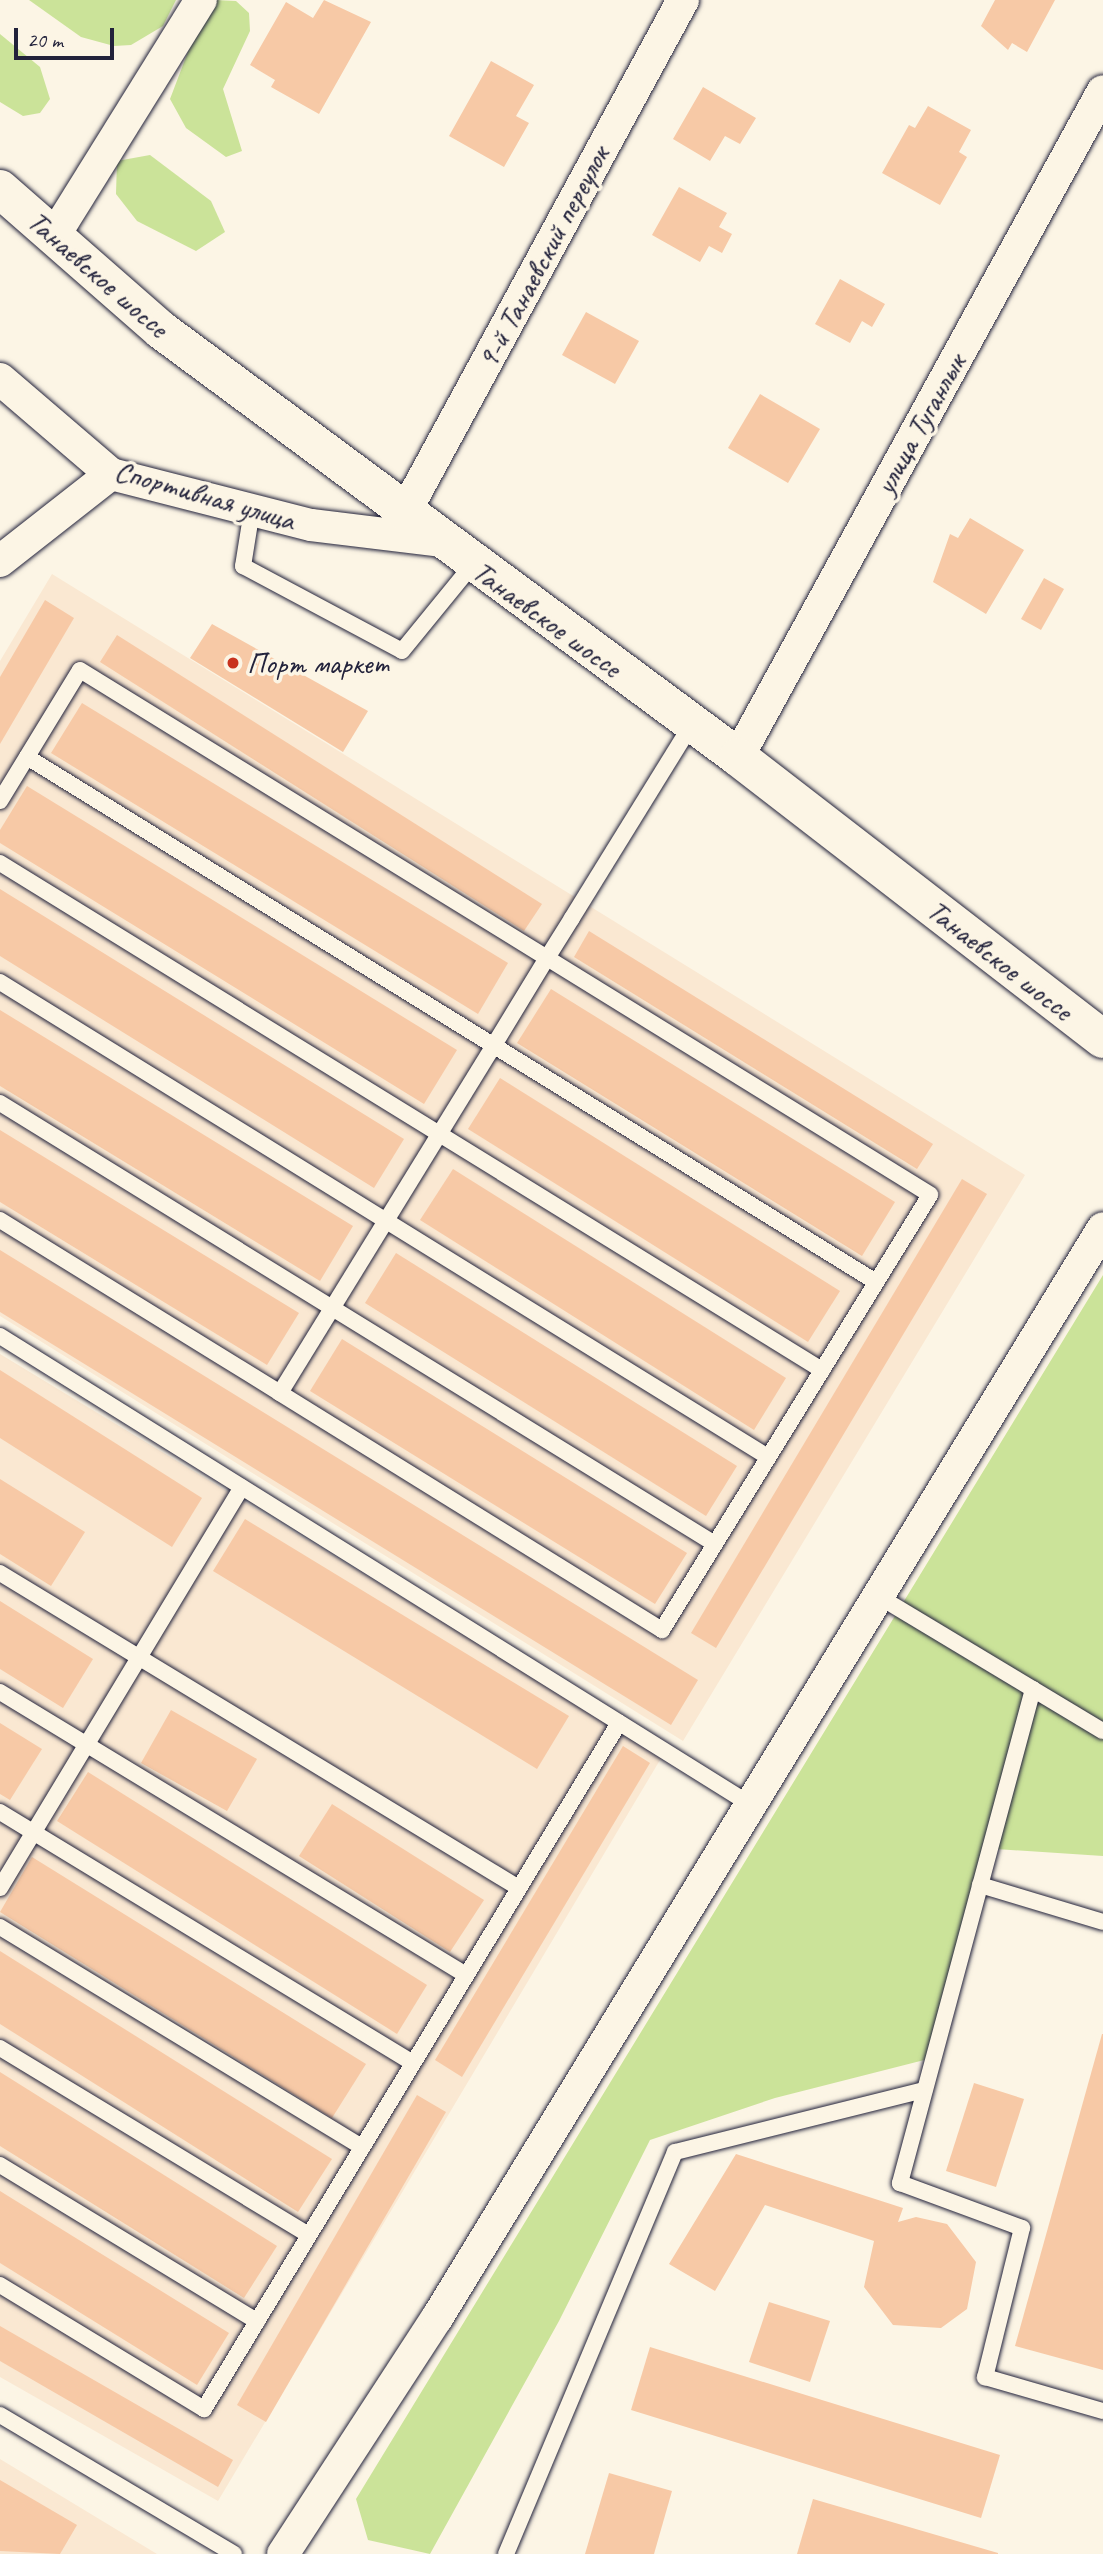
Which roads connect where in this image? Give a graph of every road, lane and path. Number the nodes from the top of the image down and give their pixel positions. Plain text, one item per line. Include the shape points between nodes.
1 (201, 0) edge
2 (683, 0) edge
3 (1103, 91) edge
4 (0, 188) edge
5 (54, 236) junction
6 (0, 379) edge
7 (111, 474) junction
8 (252, 510) junction
9 (404, 514) junction
10 (441, 541) junction
11 (0, 561) edge
12 (473, 564) junction
13 (692, 724) junction
14 (27, 757) junction
15 (738, 757) junction
16 (0, 801) edge
17 (0, 863) edge
18 (547, 958) junction
19 (0, 982) edge
20 (1103, 1039) edge
21 (494, 1045) junction
22 (0, 1102) edge
23 (439, 1134) junction
24 (0, 1220) edge
25 (386, 1220) junction
26 (1103, 1228) edge
27 (876, 1282) junction
28 (332, 1308) junction
29 (0, 1336) edge
30 (822, 1370) junction
31 (280, 1393) junction
32 (768, 1457) junction
33 (242, 1487) junction
34 (715, 1544) junction
35 (0, 1573) edge
36 (878, 1596) junction
37 (139, 1658) junction
38 (1033, 1689) junction
39 (0, 1692) edge
40 (619, 1723) junction
41 (1103, 1731) edge
42 (86, 1745) junction
43 (751, 1805) junction
44 (0, 1812) edge
45 (33, 1833) junction
46 (980, 1885) junction
47 (0, 1888) edge
48 (519, 1888) junction
49 (1103, 1922) edge
50 (0, 1927) edge
51 (466, 1975) junction
52 (0, 2048) edge
53 (413, 2063) junction
54 (924, 2090) junction
55 (362, 2147) junction
56 (0, 2165) edge
57 (309, 2235) junction
58 (0, 2286) edge
59 (257, 2321) junction
60 (1103, 2411) edge
61 (0, 2415) edge
62 (234, 2554) edge
63 (283, 2554) edge
64 (506, 2554) edge

1 - 5 street
2 - 9 street, 9-й Танаевский переулок
3 - 15 street, улица Туганлык
4 - 5 street, Танаевское шоссе
5 - 9 street, Танаевское шоссе via 161,330
6 - 7 street, Спортивная улица
7 - 8 street, Спортивная улица
7 - 11 street
8 - 10 street, Спортивная улица via 311,525
8 - 12 lane via 243,566 402,652
9 - 10 street, Танаевское шоссе
10 - 12 street, Танаевское шоссе
12 - 13 street, Танаевское шоссе
13 - 15 street, Танаевское шоссе
13 - 18 lane
14 - 16 lane
14 - 18 lane via 80,670
14 - 21 lane
15 - 20 street, Танаевское шоссе
17 - 23 lane
18 - 21 lane
18 - 27 lane via 930,1195
19 - 25 lane
21 - 23 lane
21 - 27 lane
22 - 28 lane
23 - 25 lane
23 - 30 lane
24 - 31 lane
25 - 28 lane
25 - 32 lane
26 - 36 street
27 - 30 lane
28 - 31 lane
28 - 34 lane
29 - 33 lane
30 - 32 lane
31 - 34 lane via 662,1630
32 - 34 lane
33 - 37 lane
33 - 40 lane
35 - 37 lane
36 - 38 lane
36 - 43 street
37 - 42 lane
37 - 48 lane
38 - 41 lane
38 - 46 lane
39 - 42 lane
40 - 43 lane
40 - 48 lane
42 - 45 lane
42 - 51 lane
43 - 63 street via 437,2318
44 - 45 lane
45 - 47 lane
45 - 53 lane
46 - 49 lane
46 - 54 lane
48 - 51 lane
50 - 55 lane
51 - 53 lane
52 - 57 lane
53 - 55 lane
54 - 60 lane via 900,2183 1022,2228 985,2377
54 - 64 lane via 675,2152
55 - 57 lane
56 - 59 lane
57 - 59 lane
58 - 59 lane via 204,2409
61 - 62 lane

